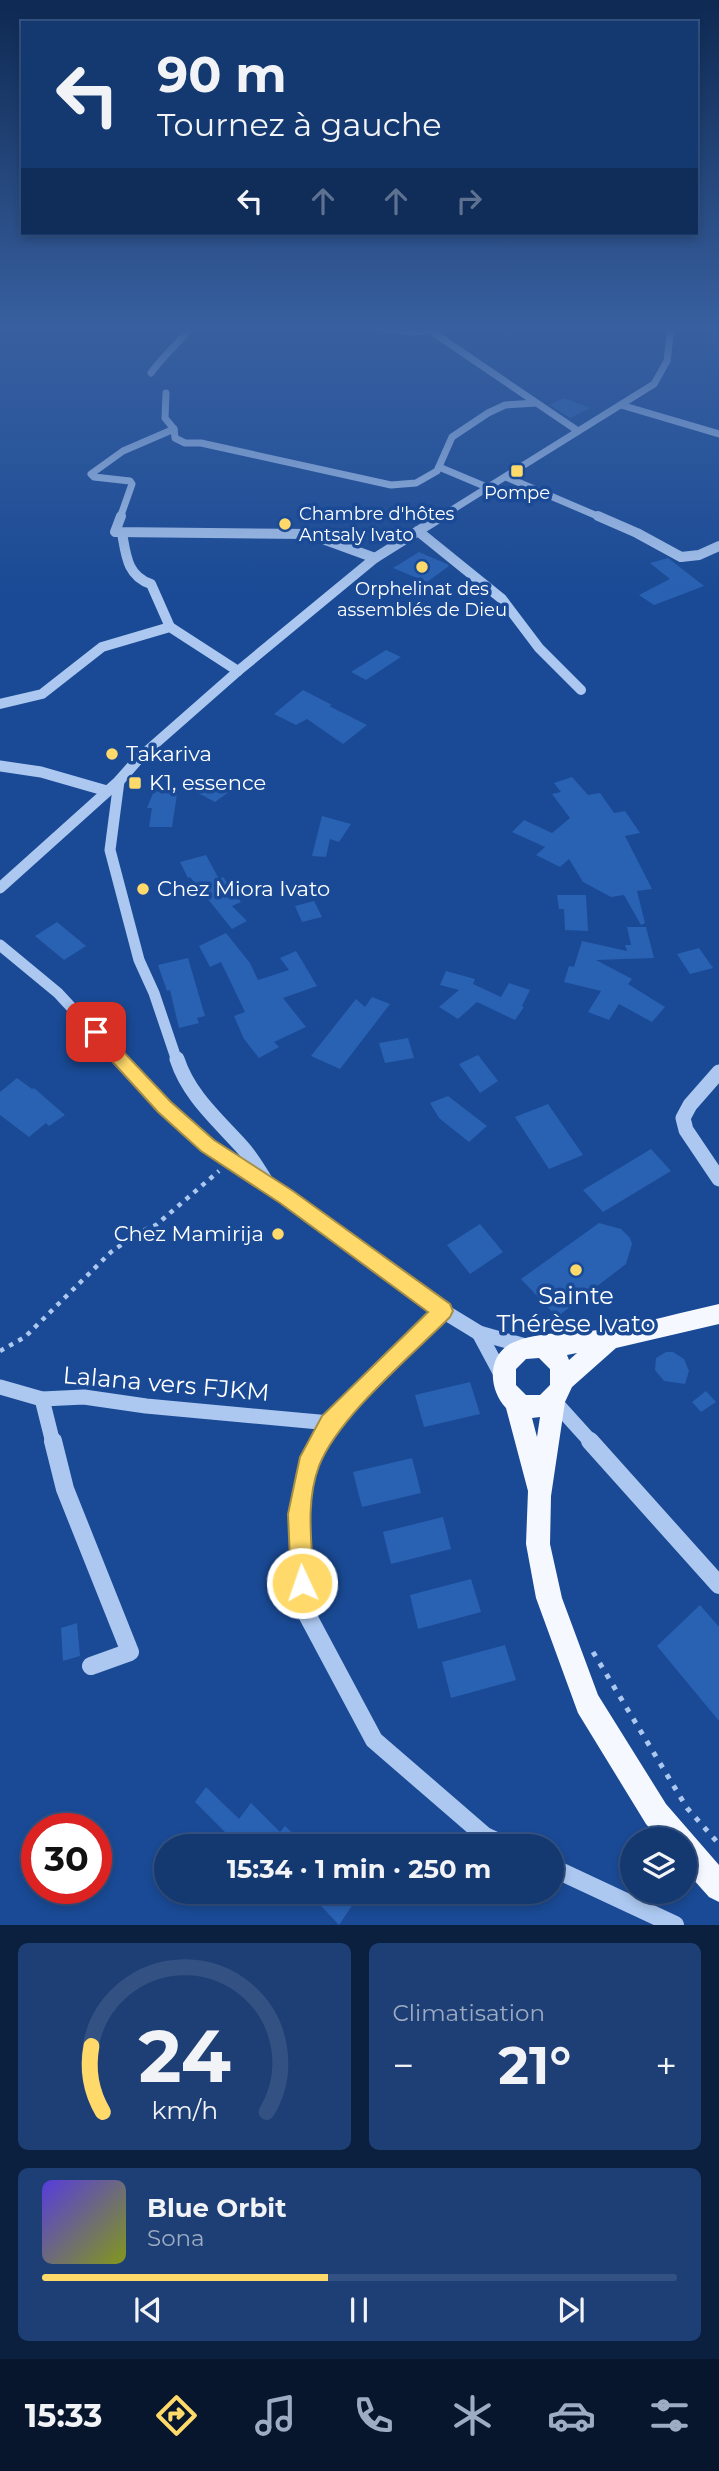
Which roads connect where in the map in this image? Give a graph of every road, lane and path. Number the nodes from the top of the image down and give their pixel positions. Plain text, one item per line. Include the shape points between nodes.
1 (166, 417) edge
2 (482, 417) edge
3 (557, 417) edge
4 (601, 417) edge
5 (661, 417) edge
6 (174, 429) junction
7 (578, 431) junction
8 (719, 434) edge
9 (439, 467) junction
10 (506, 477) junction
11 (489, 488) junction
12 (418, 531) junction
13 (122, 533) junction
14 (719, 546) edge
15 (375, 558) junction
16 (170, 627) junction
17 (238, 671) junction
18 (581, 690) dead end
19 (0, 704) edge
20 (0, 766) edge
21 (119, 781) junction
22 (107, 791) junction
23 (0, 888) edge
24 (0, 945) edge
25 (719, 1072) edge
26 (231, 1161) junction
27 (719, 1180) edge
28 (269, 1185) junction
29 (443, 1311) junction
30 (719, 1314) edge
31 (479, 1334) junction
32 (610, 1339) junction
33 (534, 1348) junction
34 (0, 1351) edge
35 (503, 1377) junction
36 (565, 1379) junction
37 (0, 1387) edge
38 (42, 1399) junction
39 (515, 1399) junction
40 (554, 1401) junction
41 (330, 1423) junction
42 (540, 1496) junction
43 (719, 1585) edge
44 (590, 1648) dead end
45 (91, 1666) dead end
46 (667, 1827) edge
47 (483, 1834) edge
48 (719, 1844) edge
49 (697, 1862) edge
50 (564, 1873) edge
51 (719, 1887) edge
52 (674, 1925) edge

1 - 6 street
2 - 9 street via 452,437
3 - 7 street
4 - 7 street
5 - 8 street
6 - 9 street via 175,438 184,443 391,485 416,482
6 - 13 street via 123,451 91,474 130,481 115,532
7 - 10 street
9 - 11 street
10 - 11 street
10 - 14 street via 637,533 681,557
11 - 12 street
12 - 15 street
12 - 18 street via 502,599 539,649
13 - 15 street via 309,534
13 - 16 street via 131,573 154,588
15 - 17 street
16 - 17 street
16 - 19 street via 102,647 75,664 47,691
17 - 21 street
20 - 22 street
21 - 22 street
21 - 28 street via 110,850 139,960 182,1075
22 - 23 street
24 - 26 street via 58,993 164,1107
25 - 27 street via 683,1118
26 - 28 street
26 - 34 path via 156,1225 111,1252 25,1337
28 - 29 street
29 - 31 street
29 - 41 street
30 - 32 main road
31 - 33 street
31 - 35 street
32 - 33 main road
32 - 36 main road
33 - 35 main road via 511,1355
33 - 36 main road via 555,1358
35 - 39 main road
36 - 40 main road
37 - 38 street, Lalana vers FJKM
38 - 41 street, Lalana vers FJKM via 84,1397
38 - 45 street via 65,1489 130,1652
39 - 40 main road via 542,1406
39 - 42 main road
40 - 42 main road
40 - 43 street
41 - 47 street via 308,1465 299,1514 303,1607 374,1740
42 - 46 main road via 538,1544 549,1598 588,1703
44 - 48 path via 687,1808
49 - 51 main road
50 - 52 street

